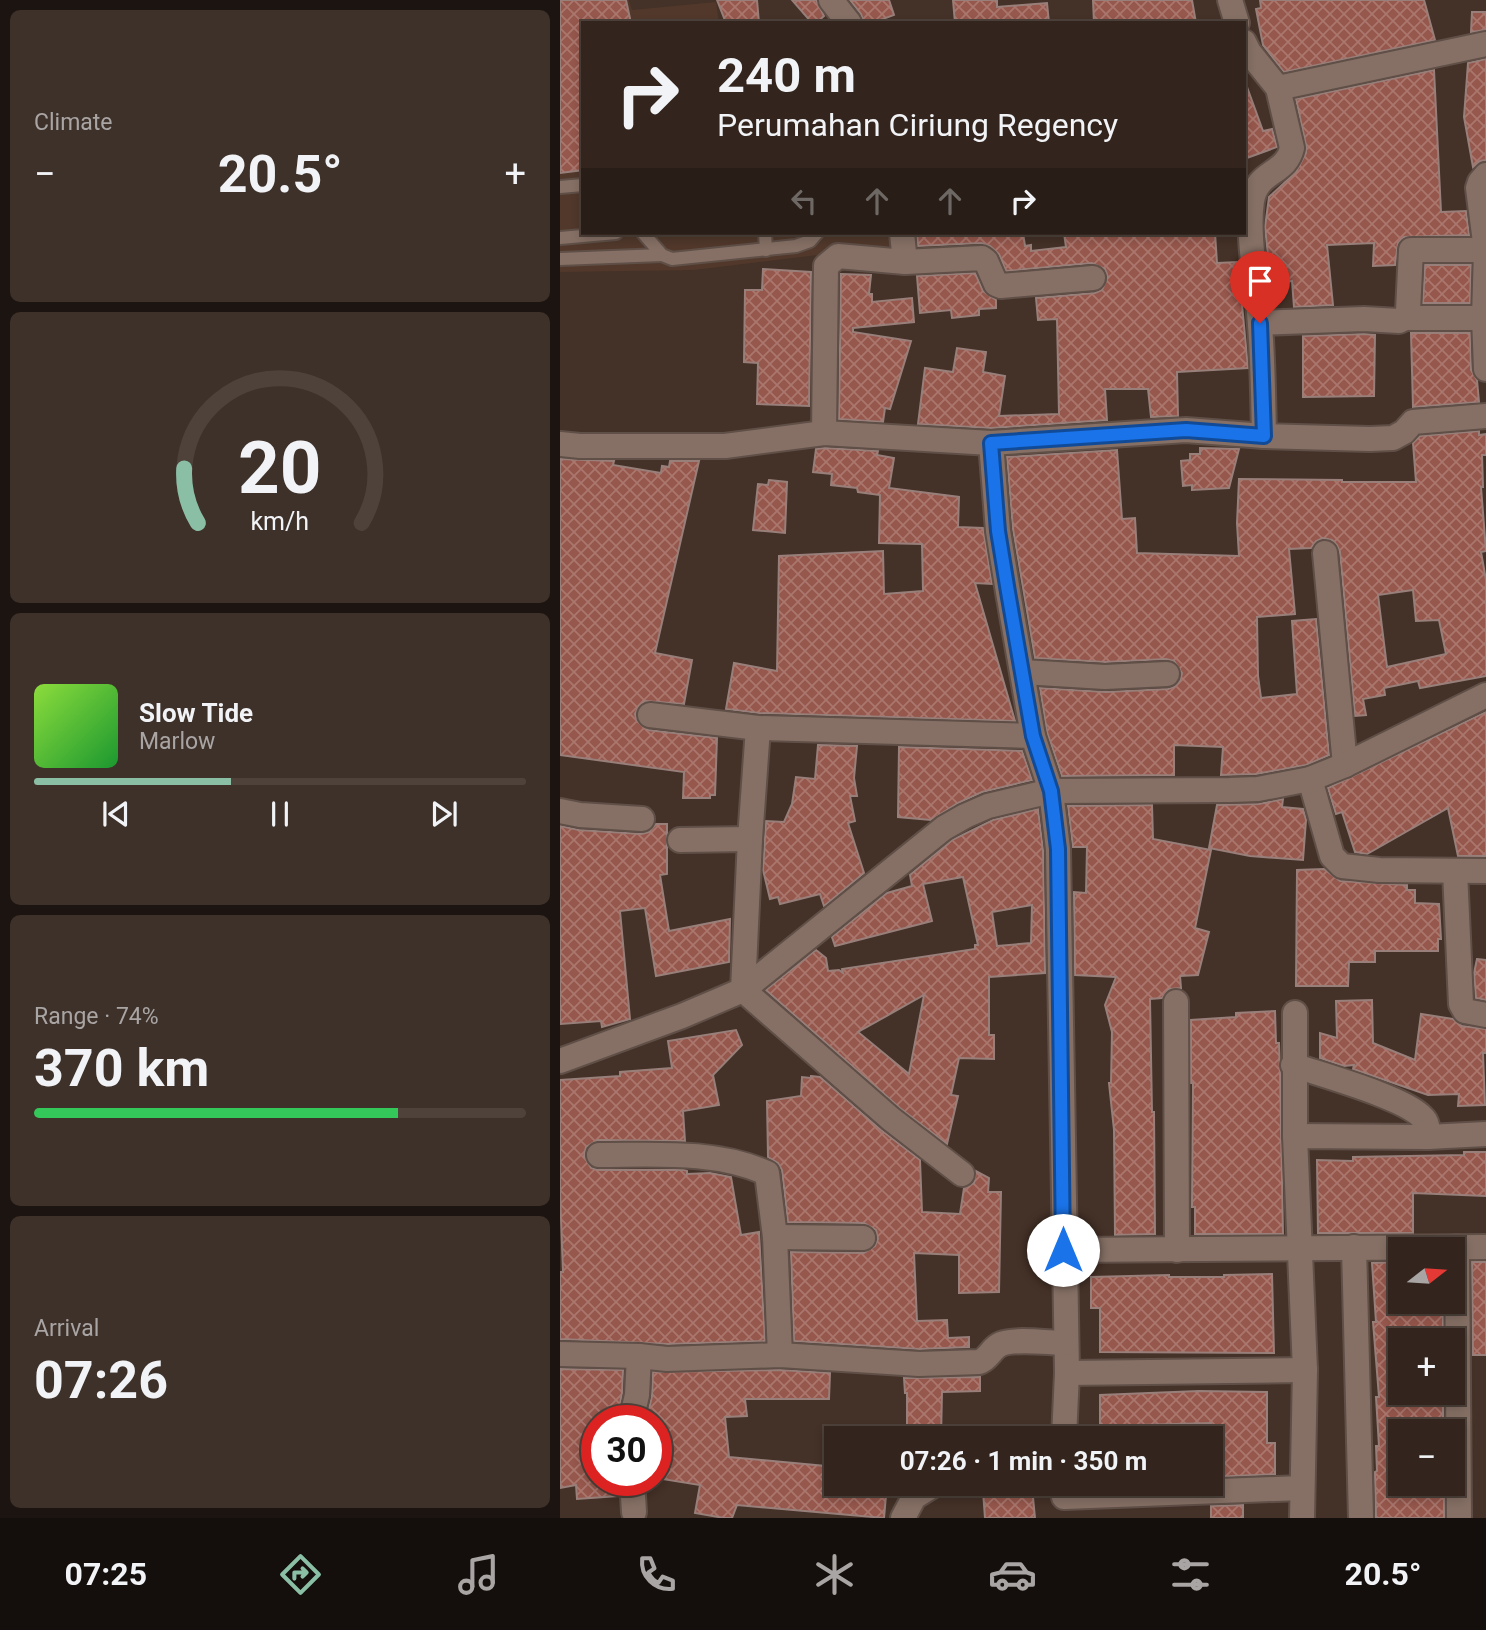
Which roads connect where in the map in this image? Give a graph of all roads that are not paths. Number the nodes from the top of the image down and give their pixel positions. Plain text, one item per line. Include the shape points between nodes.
1 (831, 0) edge
2 (1230, 0) edge
3 (847, 21) edge
4 (1236, 21) edge
5 (1486, 44) edge
6 (1246, 45) edge
7 (1278, 88) junction
8 (1486, 175) edge
9 (581, 185) edge
10 (560, 187) edge
11 (588, 235) edge
12 (645, 235) edge
13 (765, 235) edge
14 (815, 235) edge
15 (902, 235) edge
16 (560, 237) edge
17 (766, 250) junction
18 (1486, 250) edge
19 (662, 255) junction
20 (560, 258) edge
21 (905, 262) junction
22 (1093, 278) dead end
23 (1405, 318) junction
24 (1484, 318) junction
25 (1260, 323) junction
26 (1486, 369) edge
27 (1486, 416) edge
28 (824, 433) junction
29 (1264, 436) junction
30 (991, 443) junction
31 (560, 444) edge
32 (1325, 553) dead end
33 (1023, 672) junction
34 (1167, 674) dead end
35 (1486, 695) edge
36 (650, 715) dead end
37 (758, 728) junction
38 (1033, 736) junction
39 (1345, 765) junction
40 (1310, 779) junction
41 (1051, 791) junction
42 (560, 811) edge
43 (642, 819) dead end
44 (750, 839) junction
45 (680, 840) dead end
46 (1485, 870) edge
47 (1455, 871) junction
48 (743, 990) junction
49 (1176, 1002) dead end
50 (1295, 1013) dead end
51 (1486, 1015) edge
52 (560, 1061) edge
53 (1293, 1065) junction
54 (1486, 1134) edge
55 (1295, 1136) junction
56 (1428, 1137) junction
57 (599, 1155) dead end
58 (962, 1174) dead end
59 (775, 1237) junction
60 (863, 1238) dead end
61 (1354, 1247) junction
62 (1388, 1247) edge
63 (1465, 1247) edge
64 (1486, 1247) edge
65 (1300, 1249) junction
66 (1063, 1250) junction
67 (1177, 1250) junction
68 (1457, 1314) edge
69 (1066, 1343) junction
70 (560, 1354) edge
71 (639, 1356) junction
72 (780, 1356) junction
73 (1305, 1370) junction
74 (1067, 1373) junction
75 (635, 1405) edge
76 (1065, 1426) edge
77 (1301, 1488) junction
78 (633, 1496) edge
79 (916, 1496) edge
80 (1063, 1500) edge
81 (634, 1512) dead end
82 (903, 1518) edge
83 (1302, 1518) edge
84 (1361, 1518) edge
85 (1459, 1518) edge

1 - 3 street
2 - 4 street
5 - 7 street
6 - 7 street
7 - 25 street via 1292,148 1279,169 1258,182 1252,200
8 - 18 street via 1478,188
9 - 10 lane
11 - 16 lane
12 - 19 lane
13 - 17 lane
14 - 17 lane via 803,244
15 - 21 street
17 - 19 lane via 673,259
18 - 23 street via 1411,250
18 - 24 street
19 - 20 lane
21 - 22 street via 982,258 1001,286
21 - 28 street via 838,256 826,266
23 - 24 street
23 - 25 street
24 - 26 street
25 - 29 street
27 - 29 street via 1413,422 1393,438
28 - 30 street
28 - 31 street via 725,446
29 - 30 street via 1186,430
30 - 33 street via 998,531
32 - 39 street
33 - 34 street via 1105,677
33 - 38 street
35 - 39 street
36 - 37 street
37 - 38 street
37 - 44 street
38 - 41 street
39 - 40 street
40 - 41 street via 1258,789
40 - 47 street via 1332,856 1342,866
41 - 48 street via 988,806 944,828
41 - 66 street via 1058,849
42 - 43 street
44 - 45 street
44 - 48 street
46 - 47 street
47 - 51 street via 1461,1004 1465,1011
48 - 52 street
48 - 58 street via 891,1119
49 - 67 street
50 - 53 street
53 - 55 street
53 - 56 street via 1415,1111 1427,1124
54 - 56 street
55 - 56 street
55 - 65 street
57 - 59 street via 682,1155 738,1162 767,1173
59 - 60 street
59 - 72 street
61 - 62 street
61 - 65 street
61 - 84 street
63 - 64 street
65 - 67 street
65 - 73 street
66 - 67 street
66 - 69 street
68 - 85 street
69 - 72 street via 1004,1343 979,1362 919,1364
69 - 74 street
70 - 71 street
71 - 72 street
71 - 75 street
73 - 74 street
73 - 77 street
74 - 76 street
77 - 80 street
77 - 83 street
78 - 81 street
79 - 82 street

